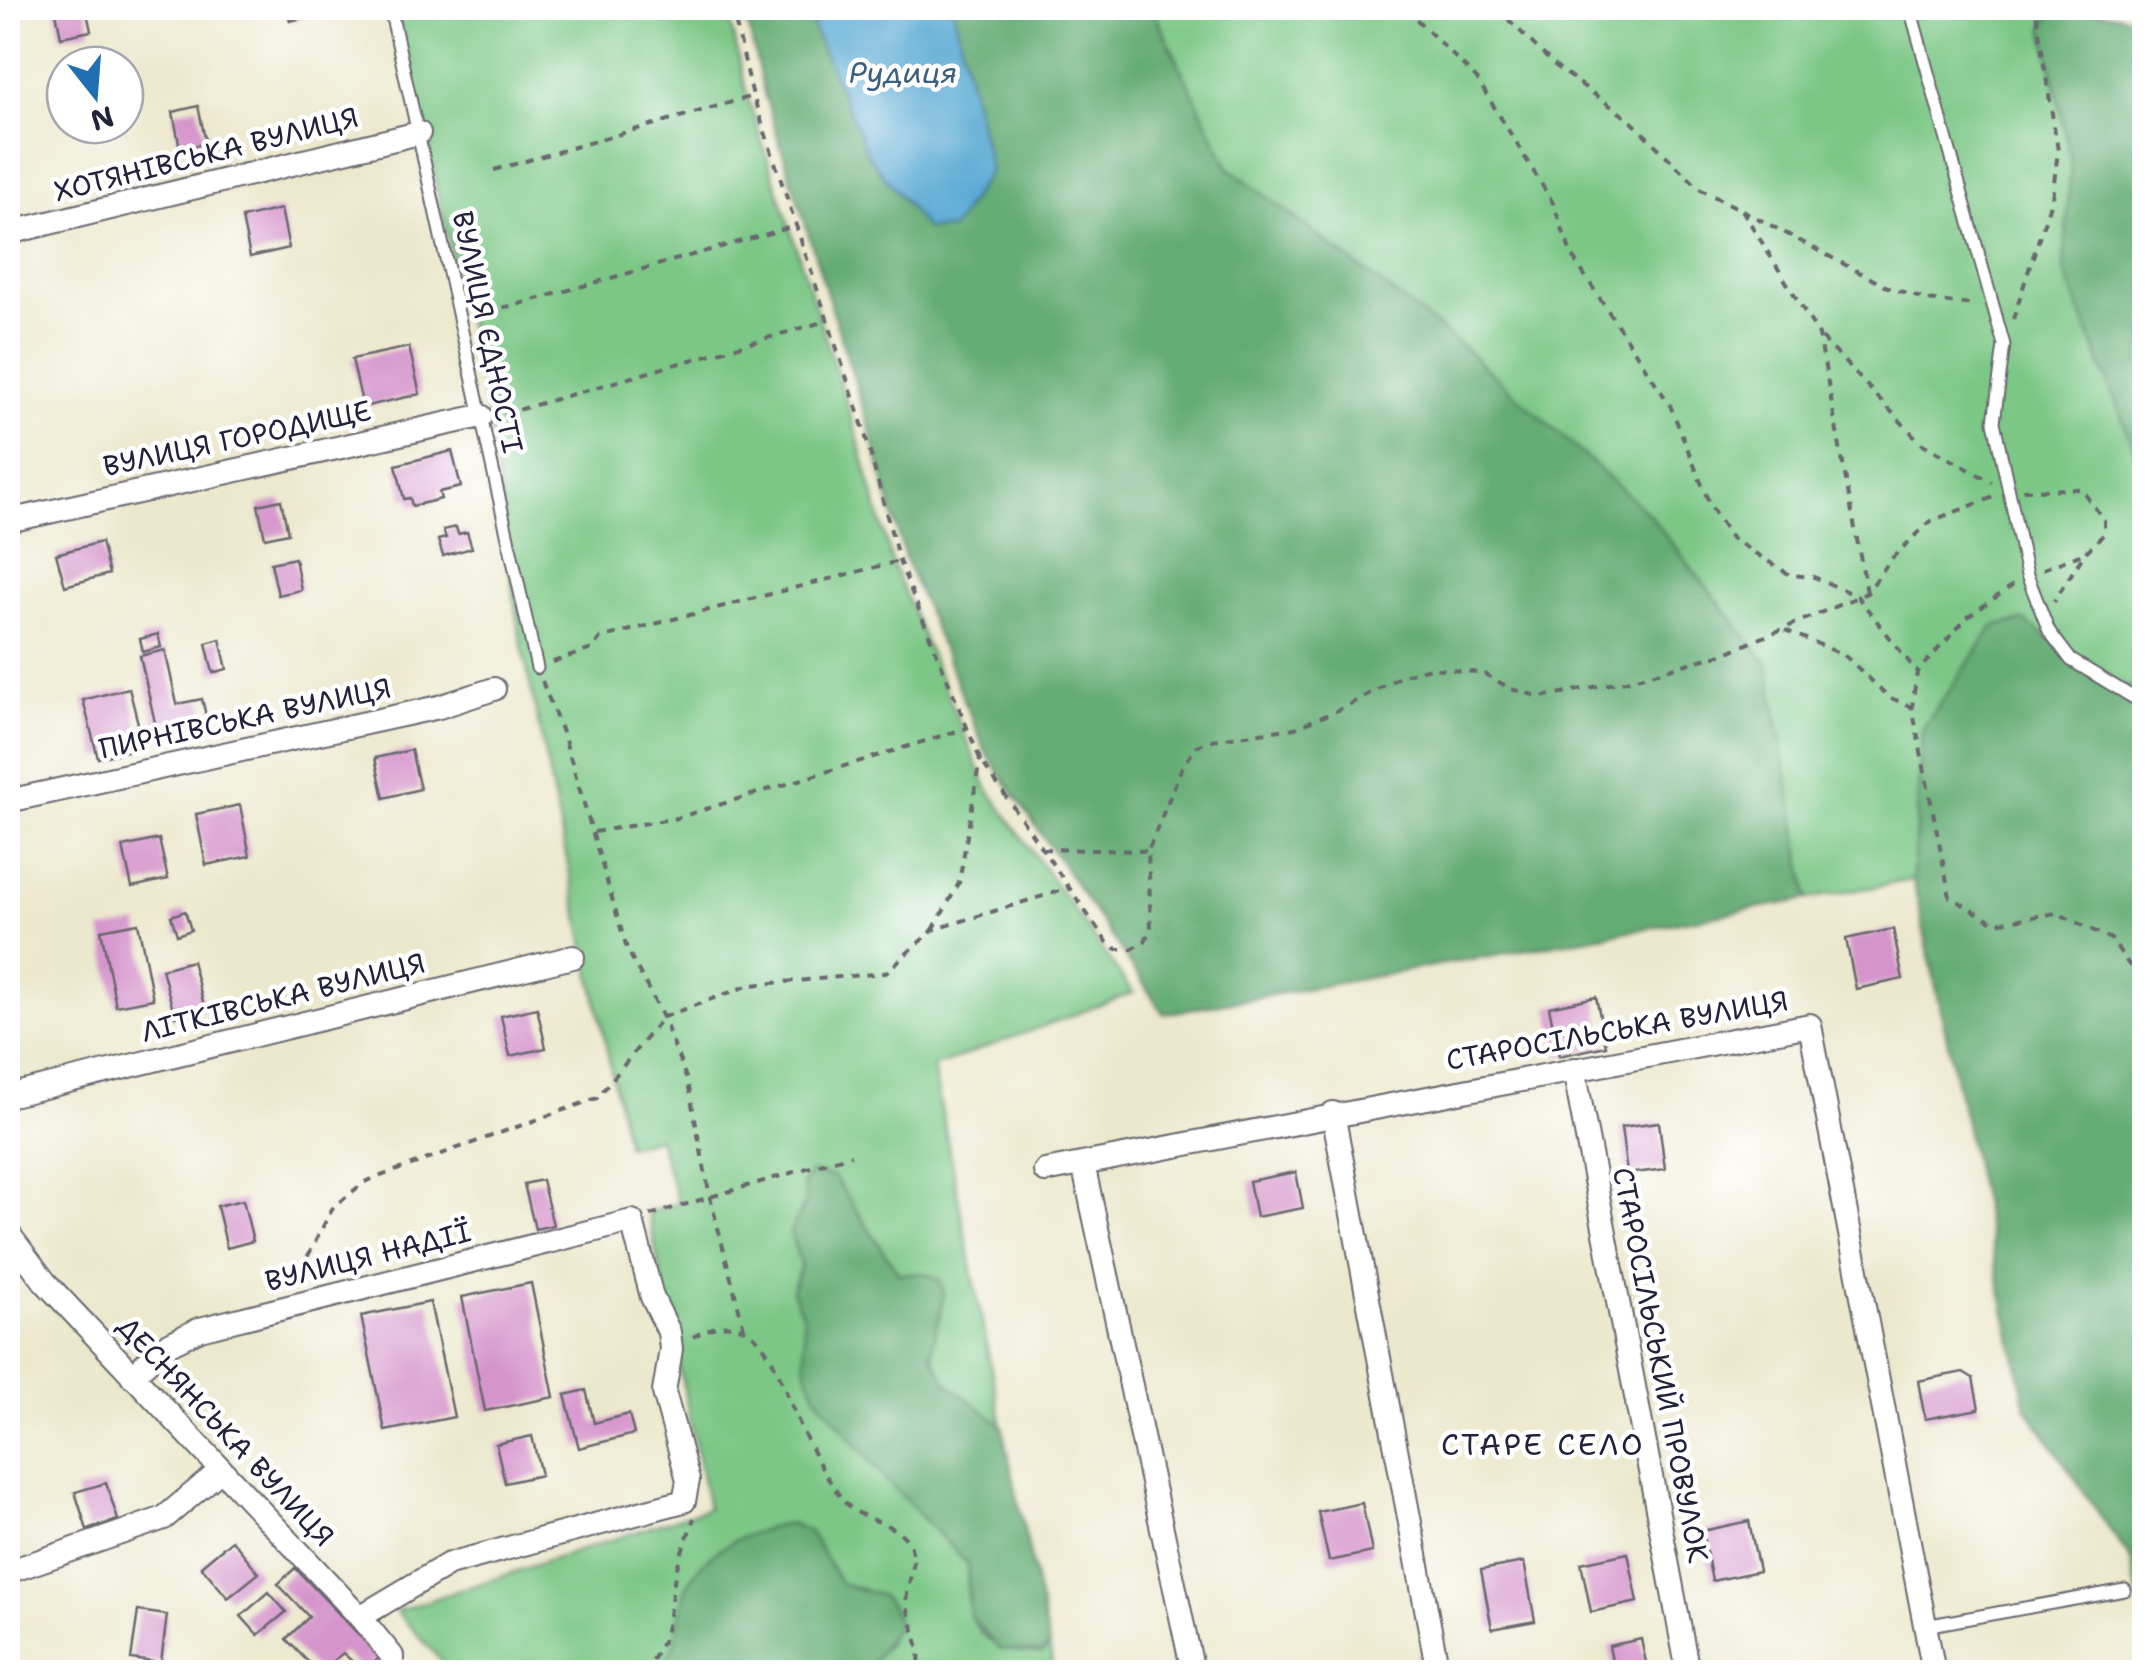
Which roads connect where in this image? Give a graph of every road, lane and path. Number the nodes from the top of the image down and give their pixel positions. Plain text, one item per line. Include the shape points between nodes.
1 (390, 8) edge
2 (732, 8) edge
3 (1406, 8) edge
4 (1498, 8) edge
5 (1910, 8) edge
6 (2035, 8) edge
7 (753, 96) junction
8 (419, 133) junction
9 (494, 170) dead end
10 (1742, 210) junction
11 (795, 226) junction
12 (8, 233) edge
13 (1993, 306) junction
14 (460, 314) junction
15 (826, 321) junction
16 (1819, 335) junction
17 (2004, 345) junction
18 (481, 418) junction
19 (2009, 492) junction
20 (8, 521) edge
21 (2085, 553) junction
22 (899, 561) junction
23 (2027, 575) junction
24 (1866, 593) junction
25 (1857, 596) junction
26 (1785, 630) junction
27 (2049, 631) junction
28 (537, 668) junction
29 (1916, 672) junction
30 (494, 689) dead end
31 (2144, 704) edge
32 (1912, 708) junction
33 (967, 728) junction
34 (980, 759) junction
35 (8, 800) edge
36 (594, 832) junction
37 (1042, 849) junction
38 (1148, 851) junction
39 (1069, 888) junction
40 (933, 930) junction
41 (574, 957) dead end
42 (2144, 986) edge
43 (664, 1017) junction
44 (1574, 1069) junction
45 (8, 1096) edge
46 (1333, 1114) junction
47 (852, 1155) dead end
48 (1083, 1164) junction
49 (1045, 1171) dead end
50 (710, 1198) junction
51 (632, 1221) junction
52 (8, 1232) edge
53 (284, 1308) junction
54 (744, 1328) junction
55 (671, 1349) junction
56 (132, 1376) junction
57 (221, 1470) junction
58 (690, 1507) junction
59 (8, 1572) edge
60 (2125, 1590) dead end
61 (360, 1617) junction
62 (1925, 1626) junction
63 (392, 1664) edge
64 (410, 1672) edge
65 (641, 1672) edge
66 (917, 1672) edge
67 (1193, 1672) edge
68 (1438, 1672) edge
69 (1688, 1672) edge
70 (1934, 1672) edge

1 - 8 lane, ВУЛИЦЯ ЄДНОСТІ
2 - 7 path
3 - 25 path via 1477,78 1554,203 1572,256 1670,405 1710,505 1731,538 1790,576 1814,577
4 - 10 path via 1553,64 1631,121 1702,190
5 - 13 lane
6 - 17 path via 2058,151 2052,198
7 - 9 path
7 - 11 path
8 - 12 street, ХОТЯНІВСЬКА ВУЛИЦЯ
8 - 14 lane, ВУЛИЦЯ ЄДНОСТІ
10 - 13 path via 1885,286 1927,300
10 - 16 path
11 - 14 path via 516,305
11 - 15 path
13 - 17 lane
14 - 18 lane, ВУЛИЦЯ ЄДНОСТІ
15 - 18 path
15 - 22 path
16 - 19 path via 1921,443
16 - 24 path
17 - 19 lane via 1994,422
18 - 20 street, ВУЛИЦЯ ГОРОДИЩЕ
18 - 28 lane, ВУЛИЦЯ ЄДНОСТІ
19 - 21 path via 2081,488 2104,520 2104,534
19 - 23 lane
19 - 24 path via 1931,521
21 - 23 path
21 - 27 path via 2055,598
22 - 28 path via 600,638 592,649
22 - 33 path
23 - 27 lane
23 - 29 path via 1968,616
24 - 25 path
25 - 26 path
25 - 29 path
26 - 32 path via 1844,655 1889,697
26 - 38 path via 1726,654 1540,697 1483,673 1430,668 1294,728 1212,740 1197,746 1182,767
27 - 31 lane via 2072,660
28 - 36 path
29 - 32 path
30 - 35 street, ПИРНІВСЬКА ВУЛИЦЯ via 438,708
32 - 42 path via 1950,897 1996,923 2057,913 2111,939
33 - 34 path
33 - 36 path via 677,818
34 - 37 path
34 - 40 path via 959,883
36 - 43 path via 627,949
37 - 38 path
37 - 39 path
38 - 39 path via 1152,928 1132,949 1106,941
39 - 40 path
40 - 43 path via 885,973 750,985
41 - 45 street, ЛІТКІВСЬКА ВУЛИЦЯ
43 - 50 path via 688,1083
43 - 53 path via 597,1098 364,1182 332,1209
44 - 46 street, СТАРОСІЛЬСЬКА ВУЛИЦЯ
44 - 62 street, СТАРОСІЛЬСЬКА ВУЛИЦЯ via 1810,1025
44 - 69 street, СТАРОСІЛЬСЬКИЙ ПРОВУЛОК
46 - 48 street, СТАРОСІЛЬСЬКА ВУЛИЦЯ
46 - 68 street
47 - 50 path
48 - 49 street, СТАРОСІЛЬСЬКА ВУЛИЦЯ
48 - 67 street
50 - 51 path
50 - 54 path
51 - 53 street, ВУЛИЦЯ НАДІЇ
51 - 55 street
52 - 56 street, ДЕСНЯНСЬКА ВУЛИЦЯ via 44,1282
53 - 56 street, ВУЛИЦЯ НАДІЇ via 200,1329 163,1347
54 - 55 path via 714,1324
54 - 66 path via 780,1373 840,1497 854,1513 908,1541 915,1559 907,1590 920,1644
55 - 58 street via 664,1392
56 - 57 street, ДЕСНЯНСЬКА ВУЛИЦЯ
57 - 59 street via 164,1518
57 - 61 street, ДЕСНЯНСЬКА ВУЛИЦЯ
58 - 61 street via 449,1564
58 - 65 path via 669,1630
60 - 62 lane
61 - 63 street, ДЕСНЯНСЬКА ВУЛИЦЯ
62 - 70 street, СТАРОСІЛЬСЬКА ВУЛИЦЯ
63 - 64 street, ДЕСНЯНСЬКА ВУЛИЦЯ

